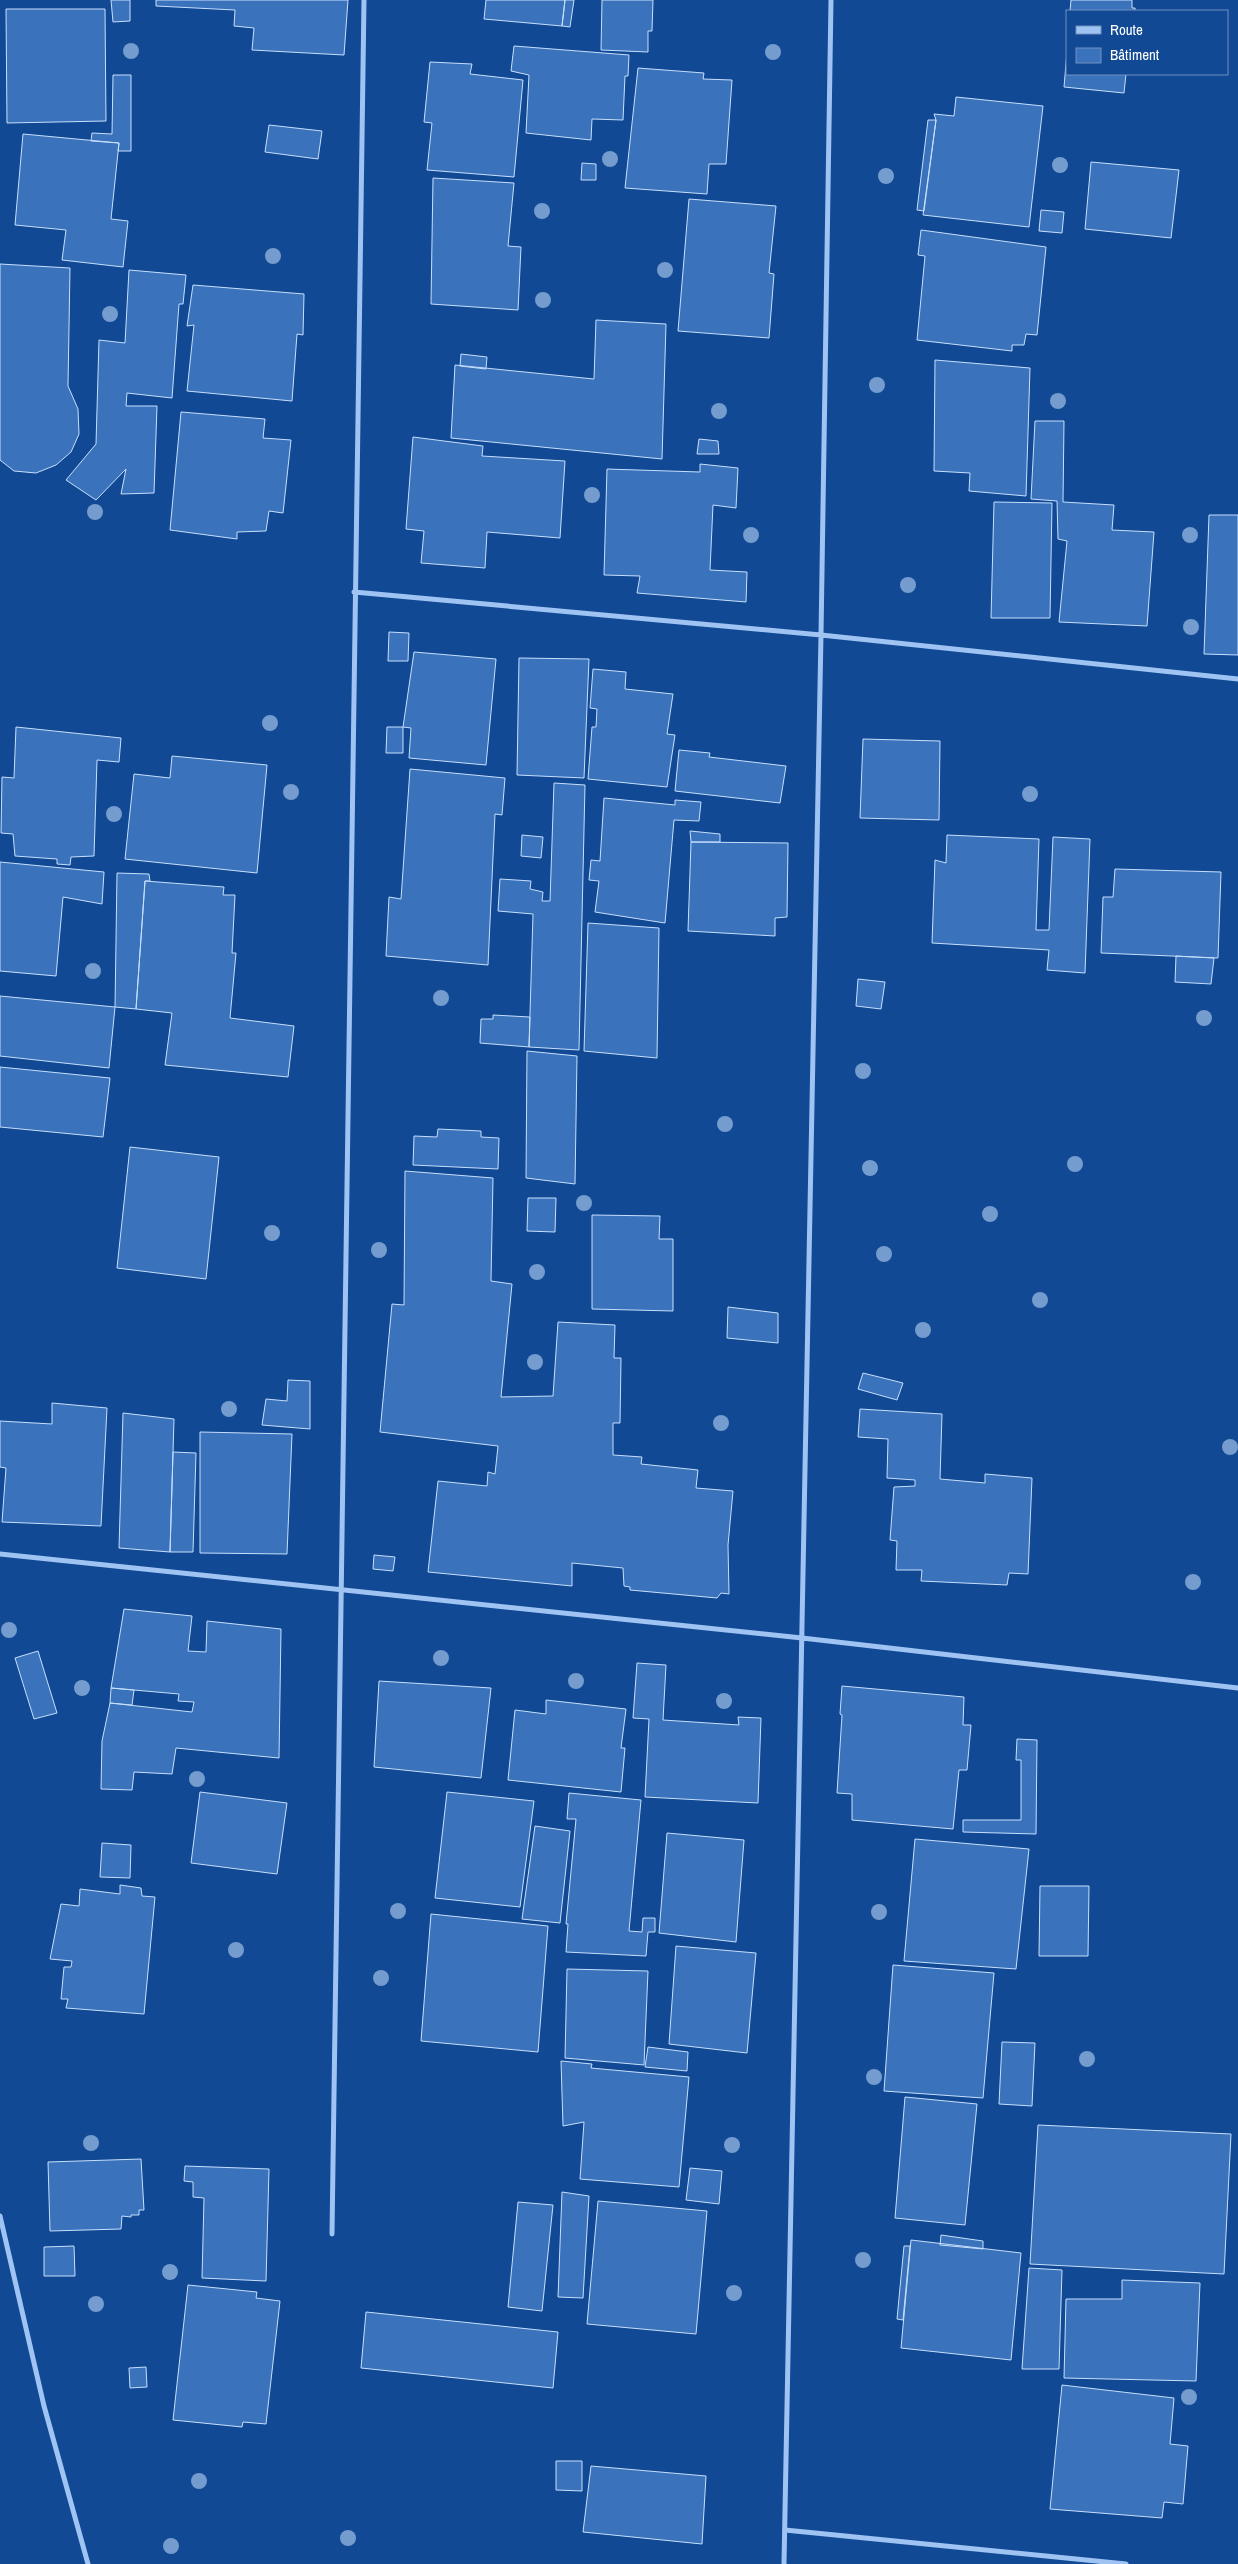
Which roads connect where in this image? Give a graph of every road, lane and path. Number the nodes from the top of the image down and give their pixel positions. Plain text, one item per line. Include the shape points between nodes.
1 (364, 0) edge
2 (830, 0) edge
3 (354, 592) junction
4 (821, 635) junction
5 (1238, 679) edge
6 (0, 1554) edge
7 (341, 1590) junction
8 (802, 1638) junction
9 (1238, 1688) edge
10 (0, 2216) edge
11 (332, 2234) dead end
12 (784, 2530) junction
13 (88, 2564) edge
14 (784, 2564) edge
15 (1126, 2564) edge

1 - 3 street
2 - 4 street
3 - 4 street
3 - 7 street
4 - 5 street
4 - 8 street
6 - 7 street
7 - 8 street
7 - 11 street
8 - 9 street
8 - 12 street
10 - 13 street via 44,2406
12 - 14 street
12 - 15 street

